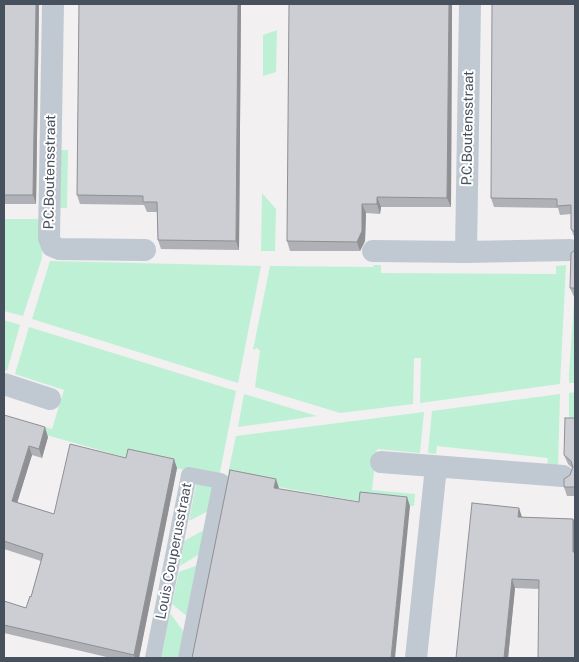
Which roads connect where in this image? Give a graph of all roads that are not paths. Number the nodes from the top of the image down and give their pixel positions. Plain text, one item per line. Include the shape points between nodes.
1 (53, 4) edge
2 (470, 4) edge
3 (145, 250) dead end
4 (570, 250) dead end
5 (373, 251) dead end
6 (466, 252) junction
7 (4, 384) edge
8 (50, 399) dead end
9 (381, 462) dead end
10 (436, 467) junction
11 (563, 476) dead end
12 (153, 658) edge
13 (186, 658) edge
14 (416, 658) edge

1 - 3 street, P.C.Boutensstraat via 49,238 52,246 59,250
2 - 6 street, P.C.Boutensstraat
4 - 6 street
5 - 6 street
7 - 8 street
9 - 10 street
10 - 11 street
10 - 14 street
12 - 13 street, Louis Couperusstraat via 189,475 221,481

